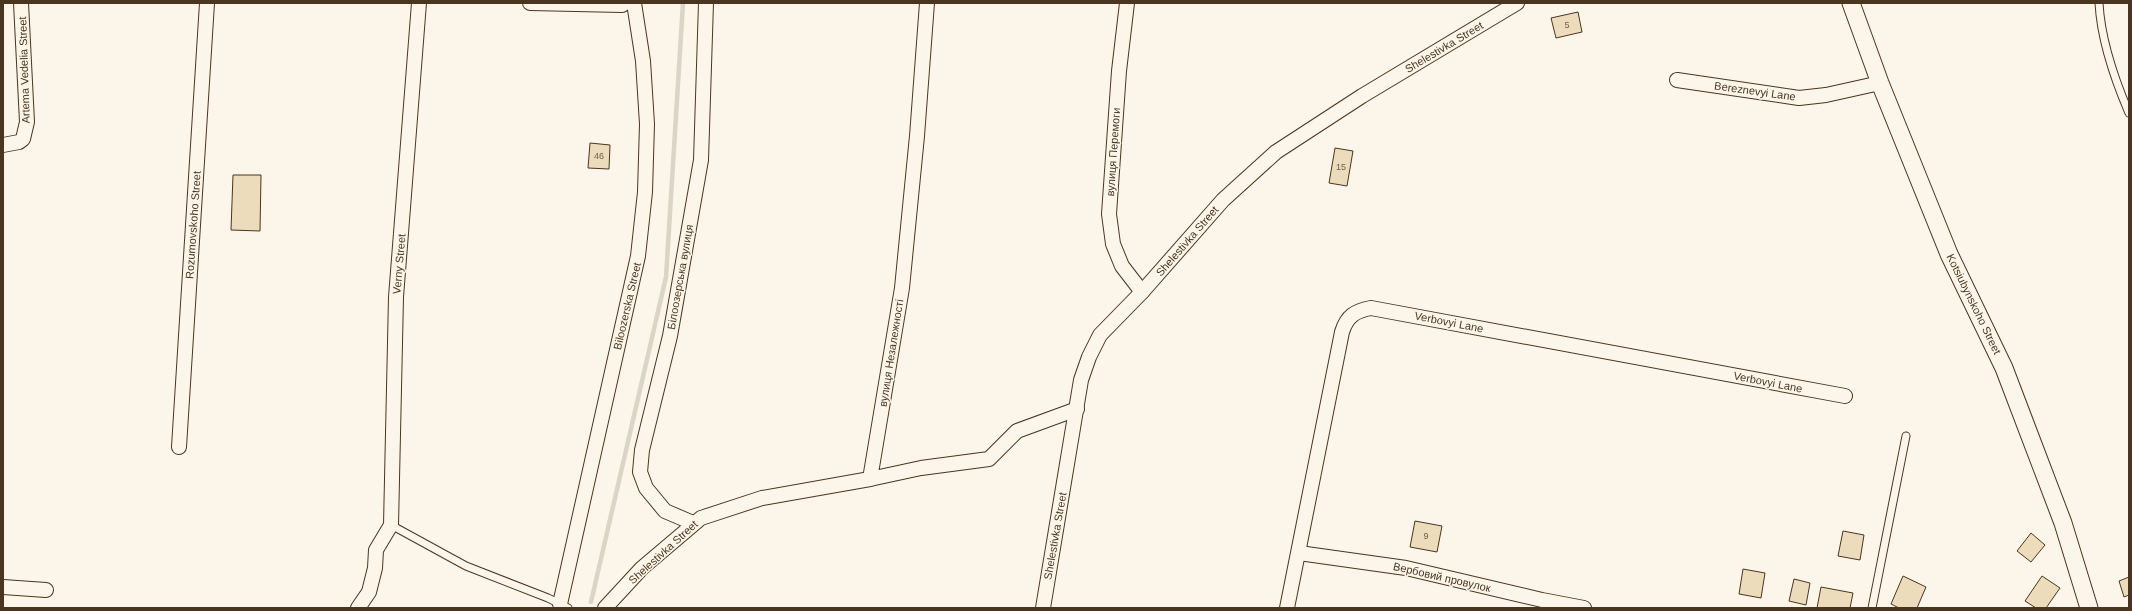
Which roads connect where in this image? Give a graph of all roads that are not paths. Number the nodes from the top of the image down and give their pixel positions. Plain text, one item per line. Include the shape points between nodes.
1 (21, 3) edge
2 (207, 3) edge
3 (419, 3) edge
4 (530, 3) edge
5 (625, 3) edge
6 (634, 3) edge
7 (706, 3) edge
8 (927, 3) edge
9 (1127, 3) edge
10 (1516, 3) edge
11 (1851, 3) edge
12 (2099, 3) edge
13 (1677, 80) dead end
14 (1880, 83) junction
15 (2129, 112) edge
16 (3, 145) edge
17 (1142, 292) junction
18 (1845, 396) dead end
19 (1077, 409) junction
20 (1906, 436) dead end
21 (179, 447) dead end
22 (870, 479) junction
23 (693, 524) junction
24 (391, 525) junction
25 (1299, 553) junction
26 (3, 587) edge
27 (46, 590) dead end
28 (565, 607) edge
29 (358, 608) edge
30 (605, 608) edge
31 (1043, 608) edge
32 (1287, 608) edge
33 (1584, 608) edge
34 (1872, 608) edge
35 (2089, 608) edge

1 - 16 street, Artema Vedelia Street via 27,122 24,139
2 - 21 street, Rozumovskoho Street
3 - 24 street, Verny Street via 396,297
4 - 5 street
6 - 28 street, Biloozerska Street via 644,61 646,124 645,192 638,256
7 - 23 street, Білоозерська вулиця via 701,160 670,336 642,450 640,472 646,488 665,511
8 - 22 street, вулиця Незалежності via 902,288
9 - 17 street, вулиця Перемоги via 1119,71 1109,214 1115,249 1122,266
10 - 17 street, Shelestivka Street via 1362,96 1276,152 1223,200
11 - 14 street, Kotsiubynskoho Street
12 - 15 lane via 2101,28 2119,89
13 - 14 street, Bereznevyi Lane via 1799,98
14 - 35 street, Kotsiubynskoho Street via 1949,254 2004,368 2063,523
17 - 19 street, Shelestivka Street via 1100,335 1081,380
18 - 25 street, Verbovyi Lane via 1371,308 1357,311 1346,320 1342,332
19 - 22 street via 1017,430 989,458 920,468
19 - 31 street, Shelestivka Street
20 - 34 lane
22 - 23 street, Shelestivka Street via 762,498 728,508
23 - 30 street, Shelestivka Street via 642,568
24 - 28 lane via 466,566
24 - 29 street via 376,550 369,592
25 - 32 street, Verbovyi Lane
25 - 33 street, Вербовий провулок via 1406,568
26 - 27 street

